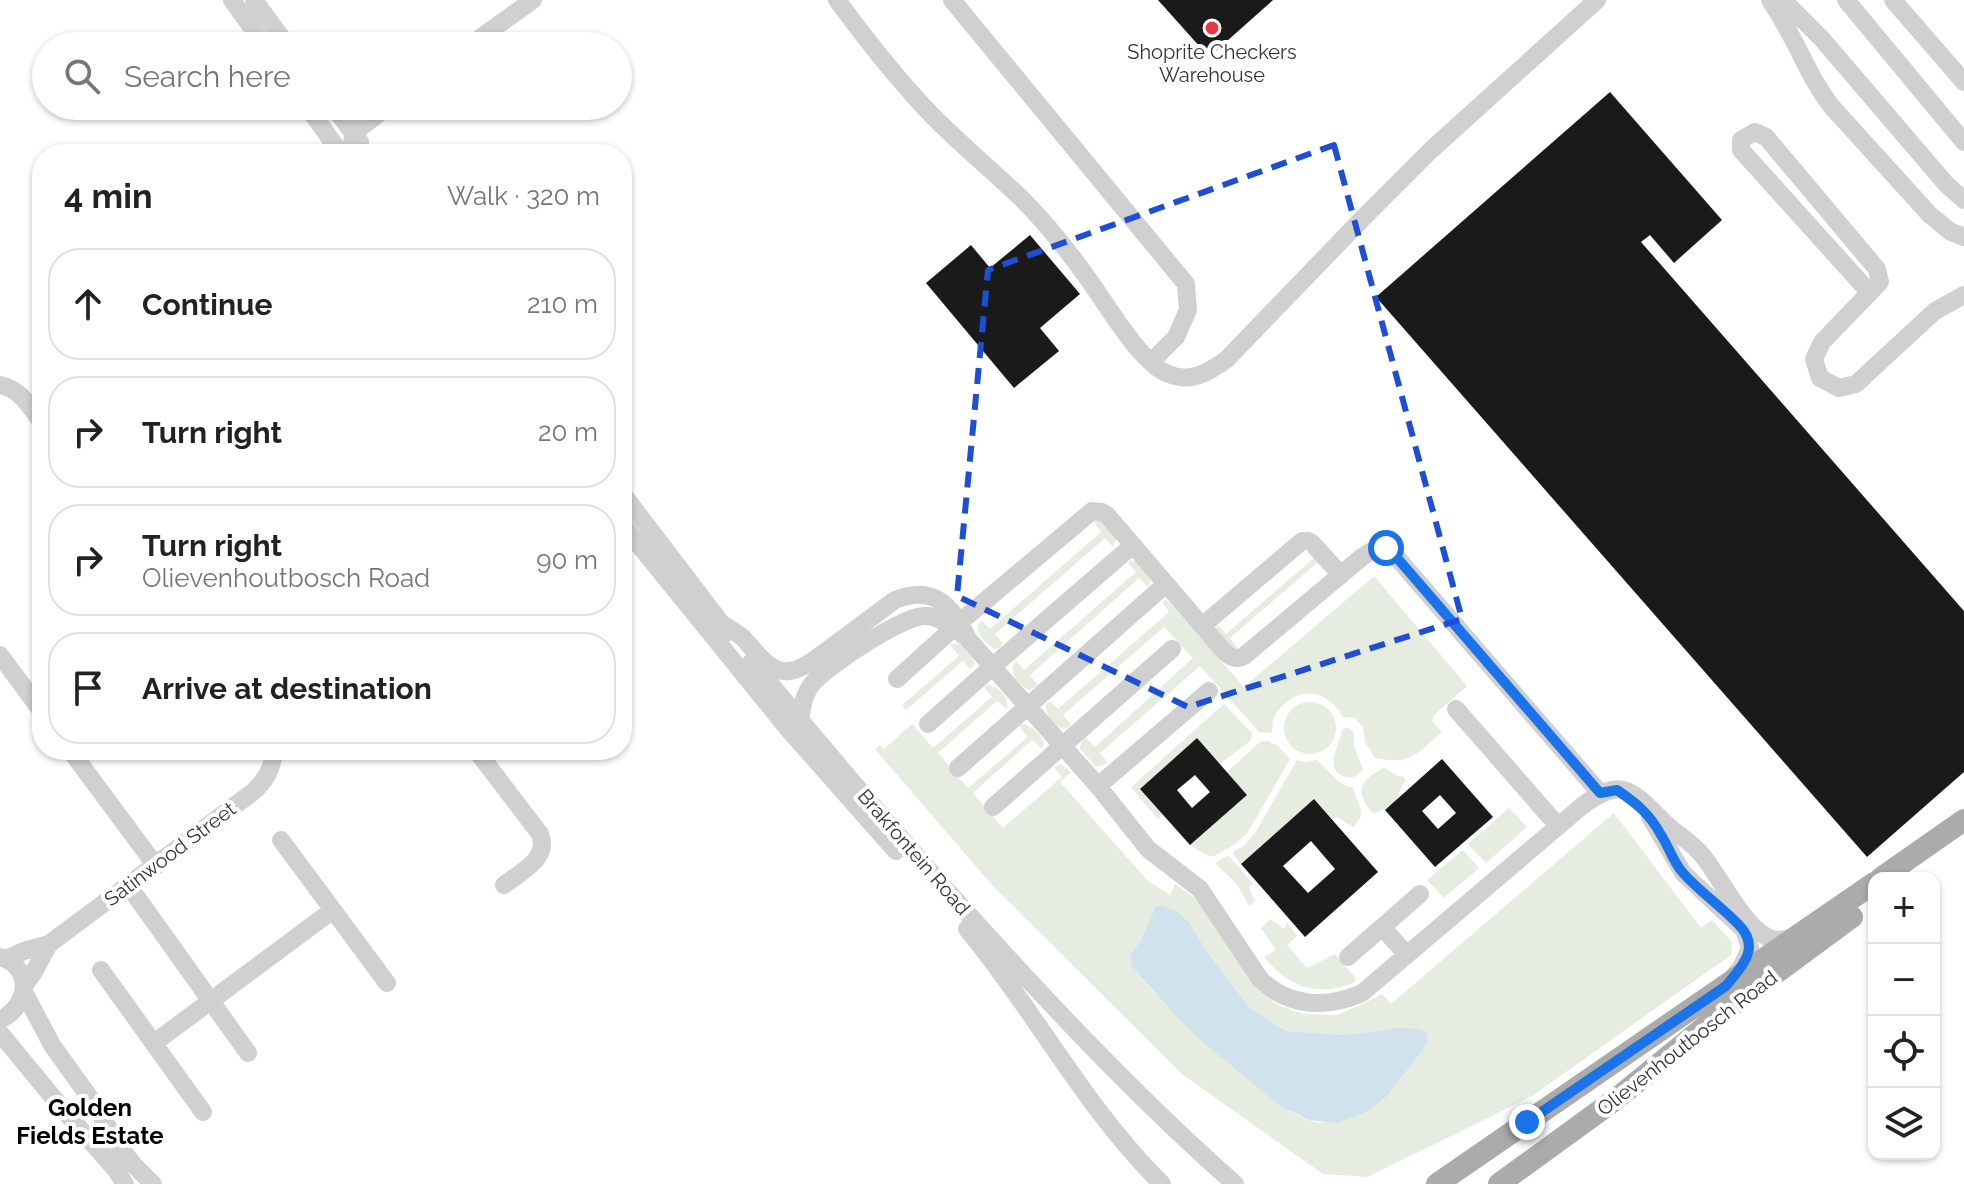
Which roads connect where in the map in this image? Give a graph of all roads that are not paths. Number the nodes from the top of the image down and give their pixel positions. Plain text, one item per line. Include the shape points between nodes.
1 (232, 0) edge
2 (254, 0) edge
3 (533, 0) edge
4 (837, 0) edge
5 (952, 0) edge
6 (1597, 0) edge
7 (1770, 0) edge
8 (1783, 0) edge
9 (1846, 0) edge
10 (1882, 9) edge
11 (255, 32) edge
12 (278, 32) edge
13 (488, 32) edge
14 (1964, 82) edge
15 (317, 120) edge
16 (343, 120) edge
17 (370, 120) edge
18 (353, 133) junction
19 (1964, 142) edge
20 (334, 144) edge
21 (352, 144) edge
22 (361, 144) edge
23 (1964, 200) edge
24 (1964, 237) edge
25 (1869, 292) junction
26 (1964, 295) edge
27 (1151, 362) junction
28 (0, 385) edge
29 (32, 410) edge
30 (632, 506) edge
31 (632, 536) edge
32 (1133, 545) junction
33 (1341, 575) junction
34 (1166, 584) junction
35 (721, 623) junction
36 (1202, 626) junction
37 (961, 630) junction
38 (1172, 649) dead end
39 (0, 655) edge
40 (992, 667) junction
41 (897, 679) dead end
42 (1209, 691) dead end
43 (32, 698) edge
44 (1028, 707) junction
45 (1456, 709) dead end
46 (800, 720) junction
47 (928, 724) dead end
48 (1064, 747) junction
49 (77, 760) edge
50 (273, 760) edge
51 (484, 760) edge
52 (958, 768) dead end
53 (1098, 786) junction
54 (1608, 792) junction
55 (993, 807) dead end
56 (1964, 820) edge
57 (1558, 826) junction
58 (1964, 834) edge
59 (281, 840) dead end
60 (156, 866) junction
61 (1890, 872) edge
62 (1912, 872) edge
63 (128, 885) junction
64 (504, 885) dead end
65 (1868, 887) edge
66 (1420, 894) dead end
67 (1868, 904) edge
68 (333, 910) junction
69 (1382, 927) junction
70 (1798, 937) junction
71 (49, 944) junction
72 (1407, 955) junction
73 (1348, 957) dead end
74 (3, 958) edge
75 (101, 970) dead end
76 (387, 983) dead end
77 (1726, 986) junction
78 (24, 989) junction
79 (211, 1001) junction
80 (0, 1020) edge
81 (0, 1033) edge
82 (154, 1043) junction
83 (248, 1053) dead end
84 (95, 1105) junction
85 (203, 1112) dead end
86 (72, 1120) junction
87 (125, 1184) edge
88 (153, 1184) edge
89 (1162, 1184) edge
90 (1235, 1184) edge
91 (1437, 1184) edge
92 (1499, 1184) edge

1 - 11 street
2 - 12 street
3 - 13 street
4 - 27 street via 924,107 1066,248
5 - 27 street via 1186,284 1188,310 1176,337
6 - 27 street via 1430,151 1219,366 1193,378 1164,372
7 - 24 street via 1818,90 1930,215
8 - 23 street
9 - 10 street
10 - 14 street
10 - 19 street
15 - 20 street
16 - 18 street
17 - 18 street
18 - 21 street
18 - 22 street
25 - 25 street via 1880,282 1877,269 1766,137 1755,132 1741,140 1741,150
25 - 26 street via 1822,342 1814,359 1820,378 1839,388 1856,384 1935,311
28 - 29 street via 13,388
30 - 35 street, Brakfontein Road
31 - 89 street, Brakfontein Road via 789,730 970,933 1099,1113
32 - 34 street
32 - 37 street via 1107,515 1087,513
32 - 40 street
33 - 36 street via 1240,658 1227,655
33 - 36 street via 1312,543 1302,541
33 - 54 street via 1369,552 1392,552
34 - 36 street
34 - 44 street
35 - 37 street via 773,668 790,671 906,596 923,594 944,604
35 - 46 street, Brakfontein Road
37 - 40 street
37 - 41 street
37 - 46 street via 930,616 903,621 819,675 807,691
38 - 48 street
39 - 43 street
40 - 44 street
40 - 47 street
42 - 53 street
44 - 48 street
44 - 52 street
45 - 57 street
46 - 90 street, Brakfontein Road via 1020,972
48 - 53 street
48 - 55 street
49 - 60 street
50 - 60 street, Satinwood Street via 261,785
51 - 64 street via 544,842 537,859
53 - 72 street via 1148,849 1200,889 1252,969 1280,995 1312,1004 1346,999 1367,989
54 - 57 street
54 - 70 street via 1624,789 1636,794 1695,847 1754,927 1771,939
54 - 77 street via 1638,804 1683,873 1744,930 1750,948
56 - 61 main road
57 - 72 street
58 - 62 main road
59 - 68 street
60 - 63 street, Satinwood Street
63 - 71 street, Satinwood Street
63 - 79 street
65 - 70 main road, Olievenhoutbosch Road
66 - 69 street
67 - 92 main road, Olievenhoutbosch Road
68 - 76 street
68 - 79 street
69 - 72 street
69 - 73 street
70 - 77 main road, Olievenhoutbosch Road
71 - 74 street, Satinwood Street
71 - 78 street, Satinwood Street
74 - 78 street via 18,970
75 - 82 street
77 - 91 main road, Olievenhoutbosch Road
78 - 80 street, Satinwood Street via 20,1004
78 - 84 street via 52,1045
79 - 82 street
79 - 83 street
81 - 86 street
82 - 85 street
84 - 86 street
84 - 88 street via 119,1146
86 - 87 street

